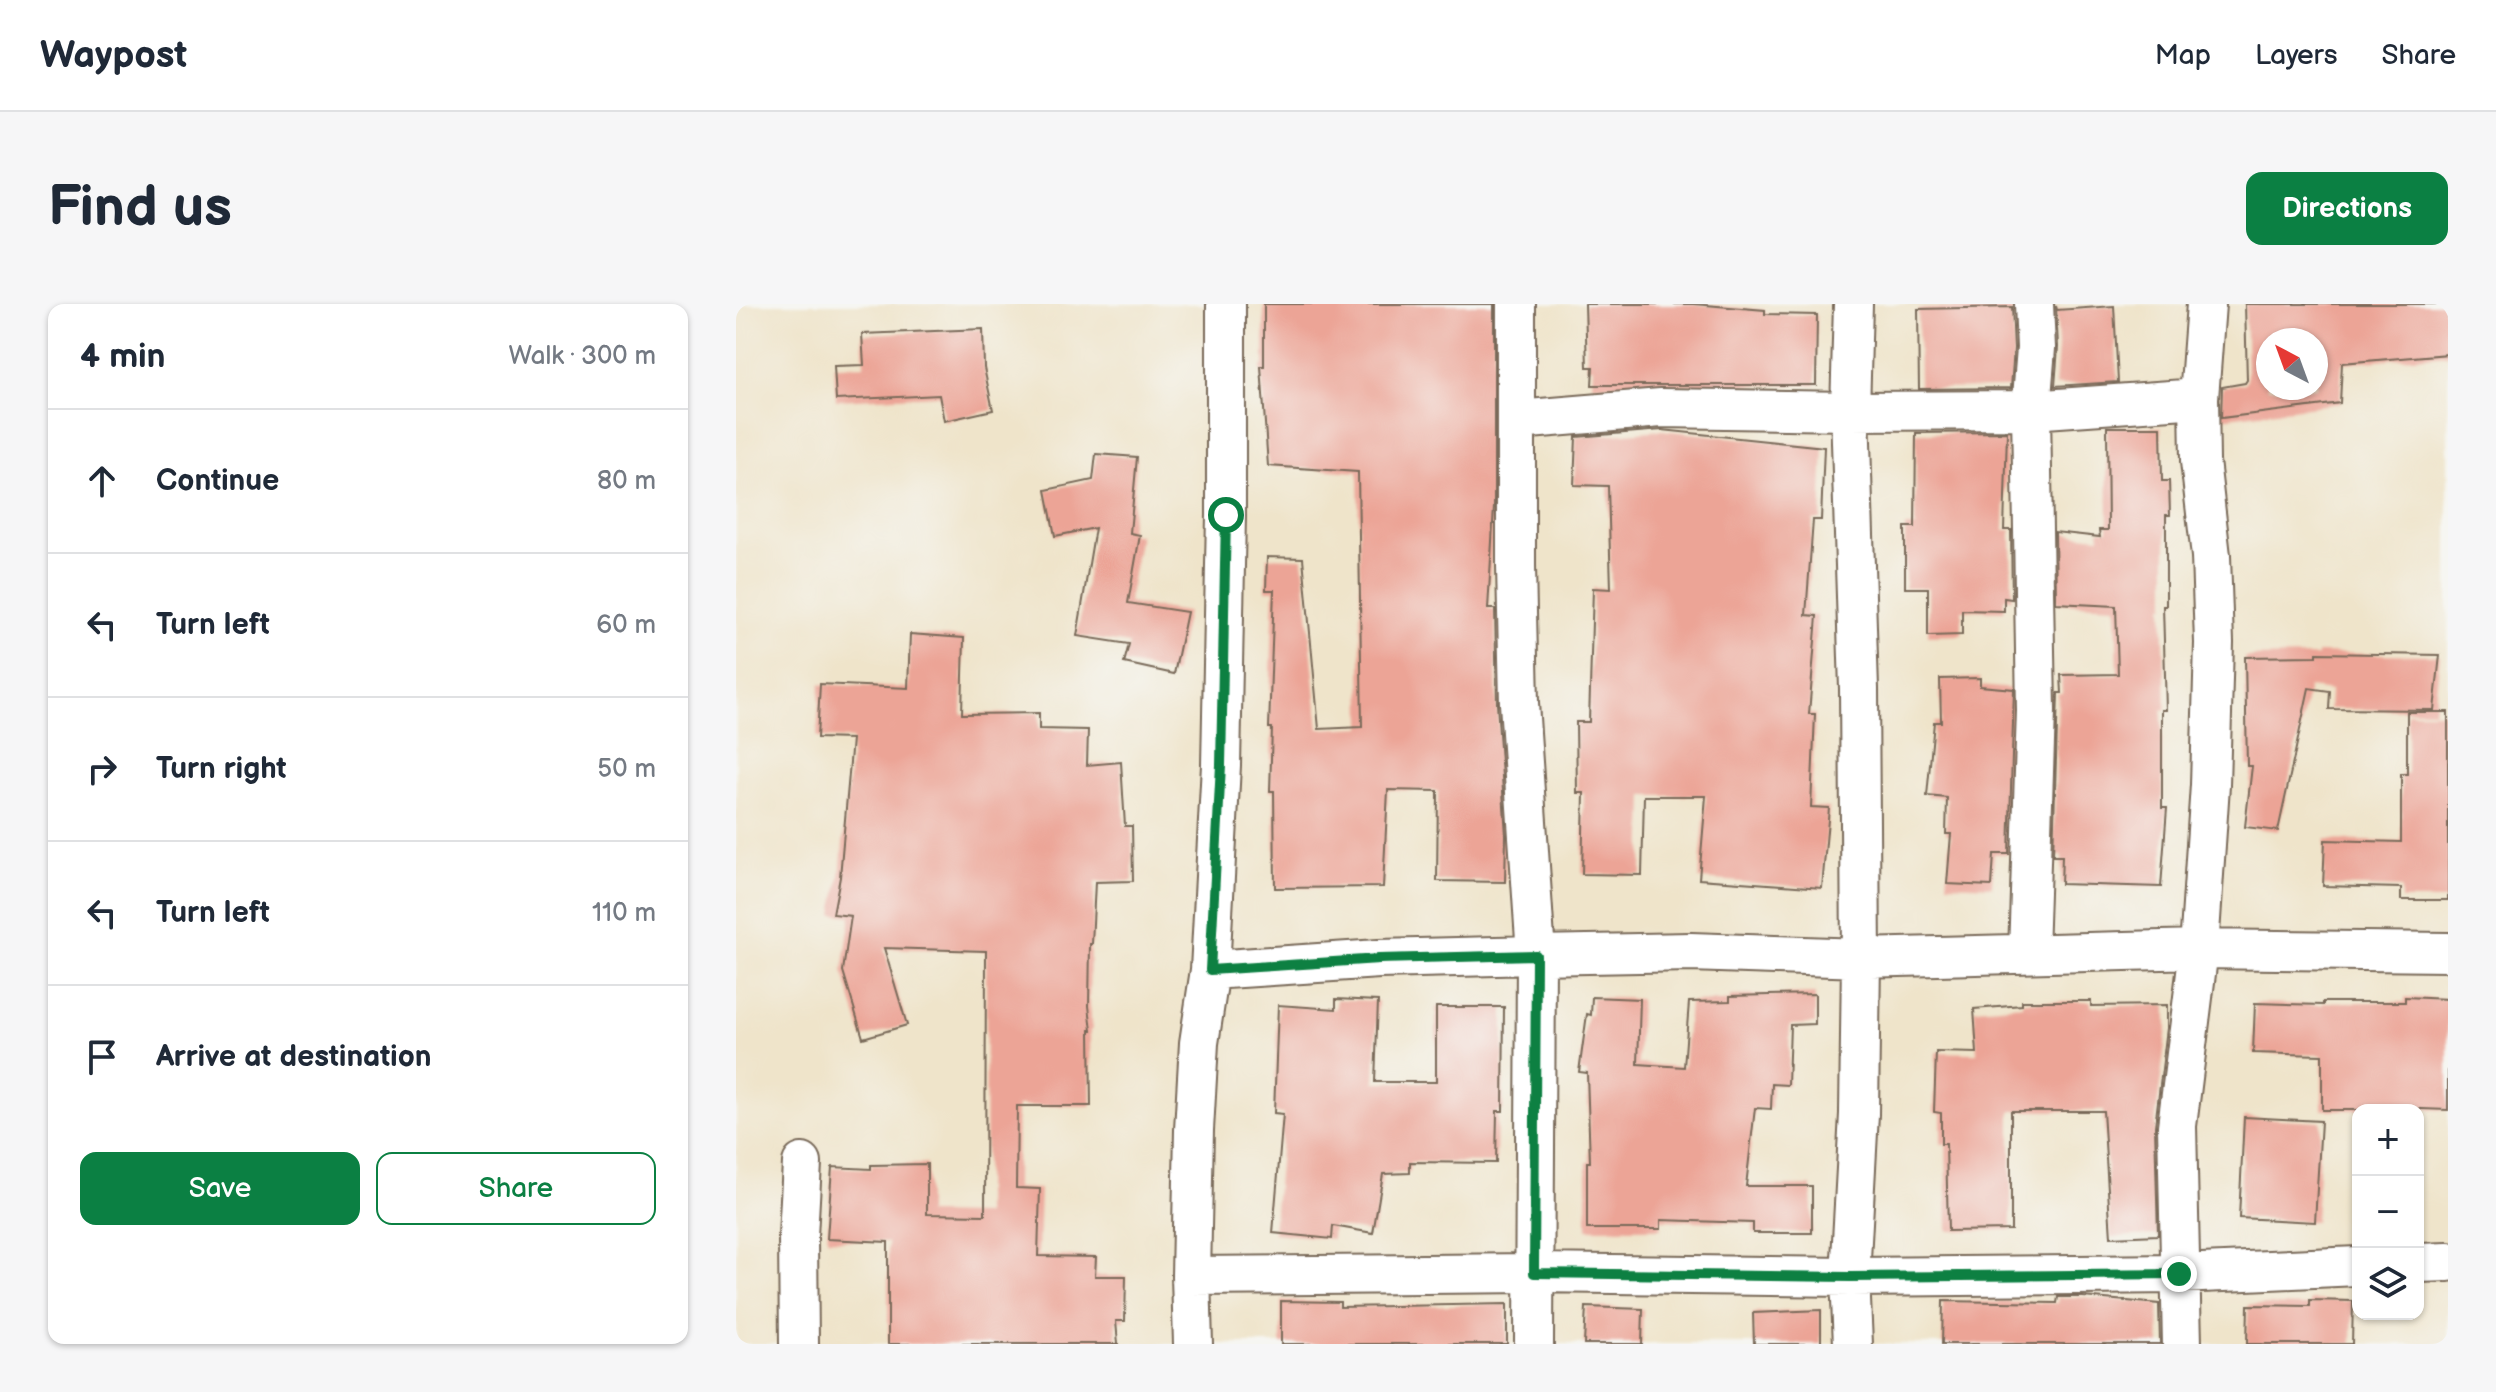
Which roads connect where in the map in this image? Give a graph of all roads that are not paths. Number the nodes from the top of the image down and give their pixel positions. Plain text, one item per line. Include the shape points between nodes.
1 (1226, 304) edge
2 (1516, 304) edge
3 (1853, 304) edge
4 (2034, 304) edge
5 (2206, 304) edge
6 (2199, 398) junction
7 (2031, 410) junction
8 (1850, 411) junction
9 (1517, 420) junction
10 (2199, 949) junction
11 (2448, 952) edge
12 (2028, 953) junction
13 (1536, 955) junction
14 (1861, 958) junction
15 (1210, 970) junction
16 (802, 1163) dead end
17 (2448, 1262) edge
18 (2424, 1263) edge
19 (2352, 1266) edge
20 (1534, 1273) junction
21 (2179, 1274) junction
22 (1191, 1276) junction
23 (1850, 1277) junction
24 (799, 1344) edge
25 (1193, 1344) edge
26 (1534, 1344) edge
27 (1853, 1344) edge
28 (2182, 1344) edge

1 - 15 street via 1221,765
2 - 9 street
3 - 8 street
4 - 7 street
5 - 6 street
6 - 7 street
6 - 10 street via 2214,643
7 - 8 street
7 - 12 street via 2036,711
8 - 9 street via 1661,408
8 - 14 street
9 - 13 street via 1519,703
10 - 11 street
10 - 12 street
10 - 21 street via 2177,1126
12 - 14 street
13 - 14 street via 1691,952
13 - 15 street
13 - 20 street
14 - 23 street
15 - 22 street via 1199,1043
16 - 24 street
17 - 18 street
19 - 21 street
20 - 22 street
20 - 23 street
20 - 26 street
21 - 23 street
21 - 28 street
22 - 25 street
23 - 27 street

